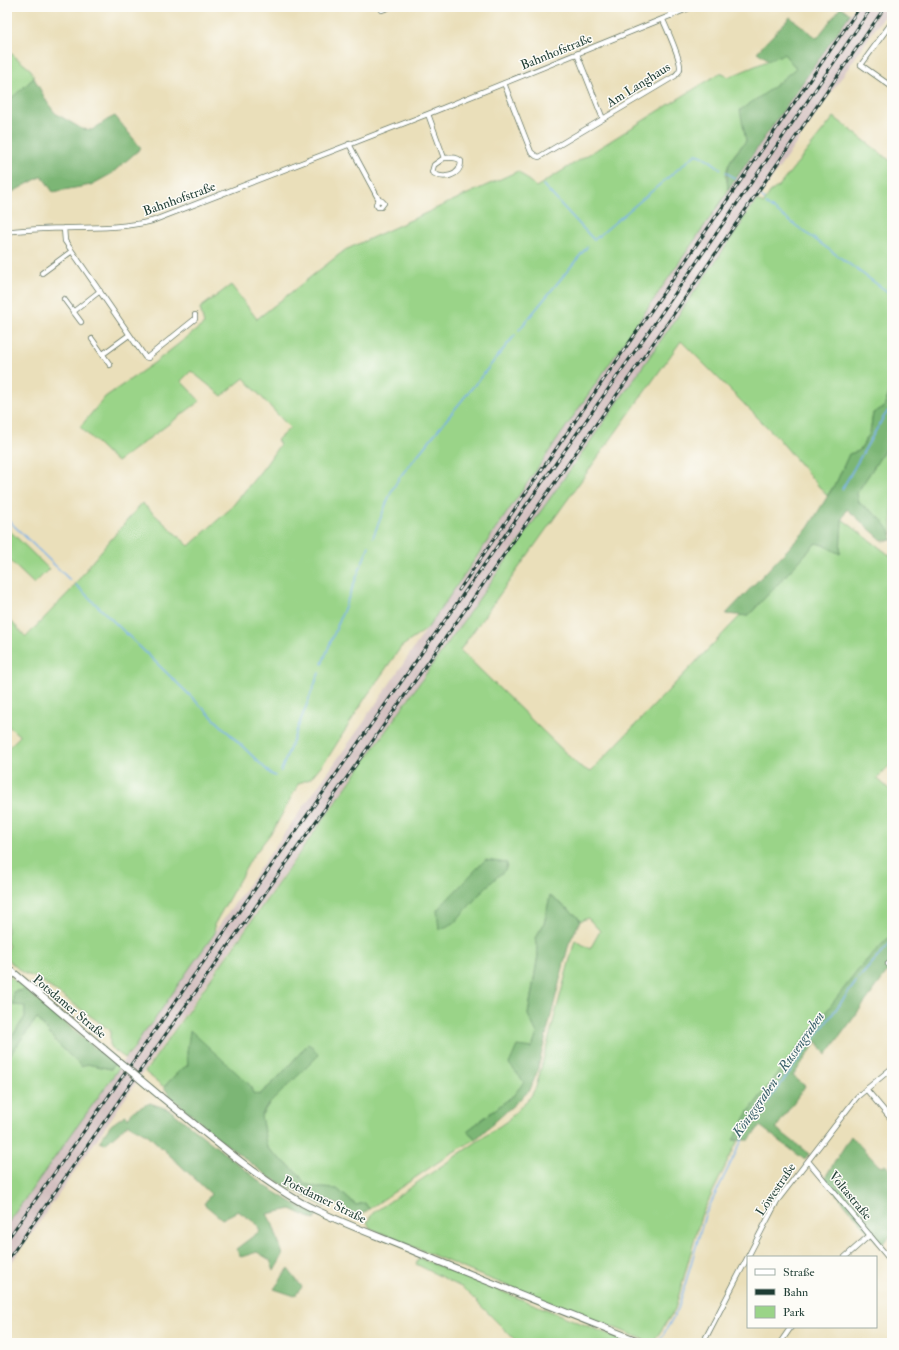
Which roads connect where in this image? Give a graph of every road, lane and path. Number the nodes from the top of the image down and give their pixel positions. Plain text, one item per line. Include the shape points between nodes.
1 (390, 7) edge
2 (668, 7) edge
3 (692, 7) edge
4 (382, 10) dead end
5 (672, 16) junction
6 (663, 20) junction
7 (892, 22) edge
8 (577, 54) junction
9 (504, 83) junction
10 (892, 87) edge
11 (428, 114) junction
12 (603, 119) junction
13 (349, 144) junction
14 (444, 158) junction
15 (379, 200) dead end
16 (64, 228) junction
17 (7, 232) edge
18 (72, 251) junction
19 (42, 273) dead end
20 (100, 291) junction
21 (64, 299) dead end
22 (73, 311) junction
23 (195, 316) dead end
24 (81, 322) dead end
25 (129, 335) junction
26 (92, 339) dead end
27 (103, 354) junction
28 (110, 365) dead end
29 (888, 964) dead end
30 (7, 967) edge
31 (892, 969) edge
32 (892, 1068) edge
33 (866, 1089) junction
34 (892, 1120) edge
35 (808, 1160) junction
36 (870, 1235) junction
37 (748, 1256) edge
38 (846, 1256) edge
39 (747, 1258) edge
40 (892, 1262) edge
41 (790, 1328) edge
42 (892, 1340) edge
43 (643, 1343) edge
44 (703, 1343) edge
45 (780, 1343) edge
46 (890, 1343) edge

1 - 4 street
2 - 5 street
3 - 5 street, Bahnhofstraße
5 - 6 street, Bahnhofstraße
6 - 8 street, Bahnhofstraße
6 - 12 street, Am Langhaus via 681,67 680,72
7 - 10 street via 861,65
8 - 9 street, Bahnhofstraße
8 - 12 street, Am Langhaus
9 - 11 street, Bahnhofstraße
9 - 12 street, Am Langhaus via 531,152 536,156 546,154
11 - 13 street, Bahnhofstraße
11 - 14 street
13 - 15 street
13 - 16 street, Bahnhofstraße via 152,221 104,227
14 - 14 street via 434,165 432,172 443,177 454,174 461,166 461,161 455,158
16 - 17 street, Bahnhofstraße
16 - 18 street via 65,241
18 - 19 street
18 - 20 street
20 - 22 street
20 - 25 street
21 - 22 street
22 - 24 street
23 - 25 street via 195,319 148,358
25 - 27 street
26 - 27 street
27 - 28 street
29 - 31 street
30 - 43 street, Potsdamer Straße, bridge via 246,1166 303,1203 483,1280
32 - 33 street, Löwestraße
33 - 34 street
33 - 35 street, Löwestraße
35 - 36 street, Voltastraße
35 - 37 street, Löwestraße via 777,1201
36 - 38 street
36 - 40 street, Voltastraße
39 - 44 street, Löwestraße
41 - 45 street
42 - 46 street

